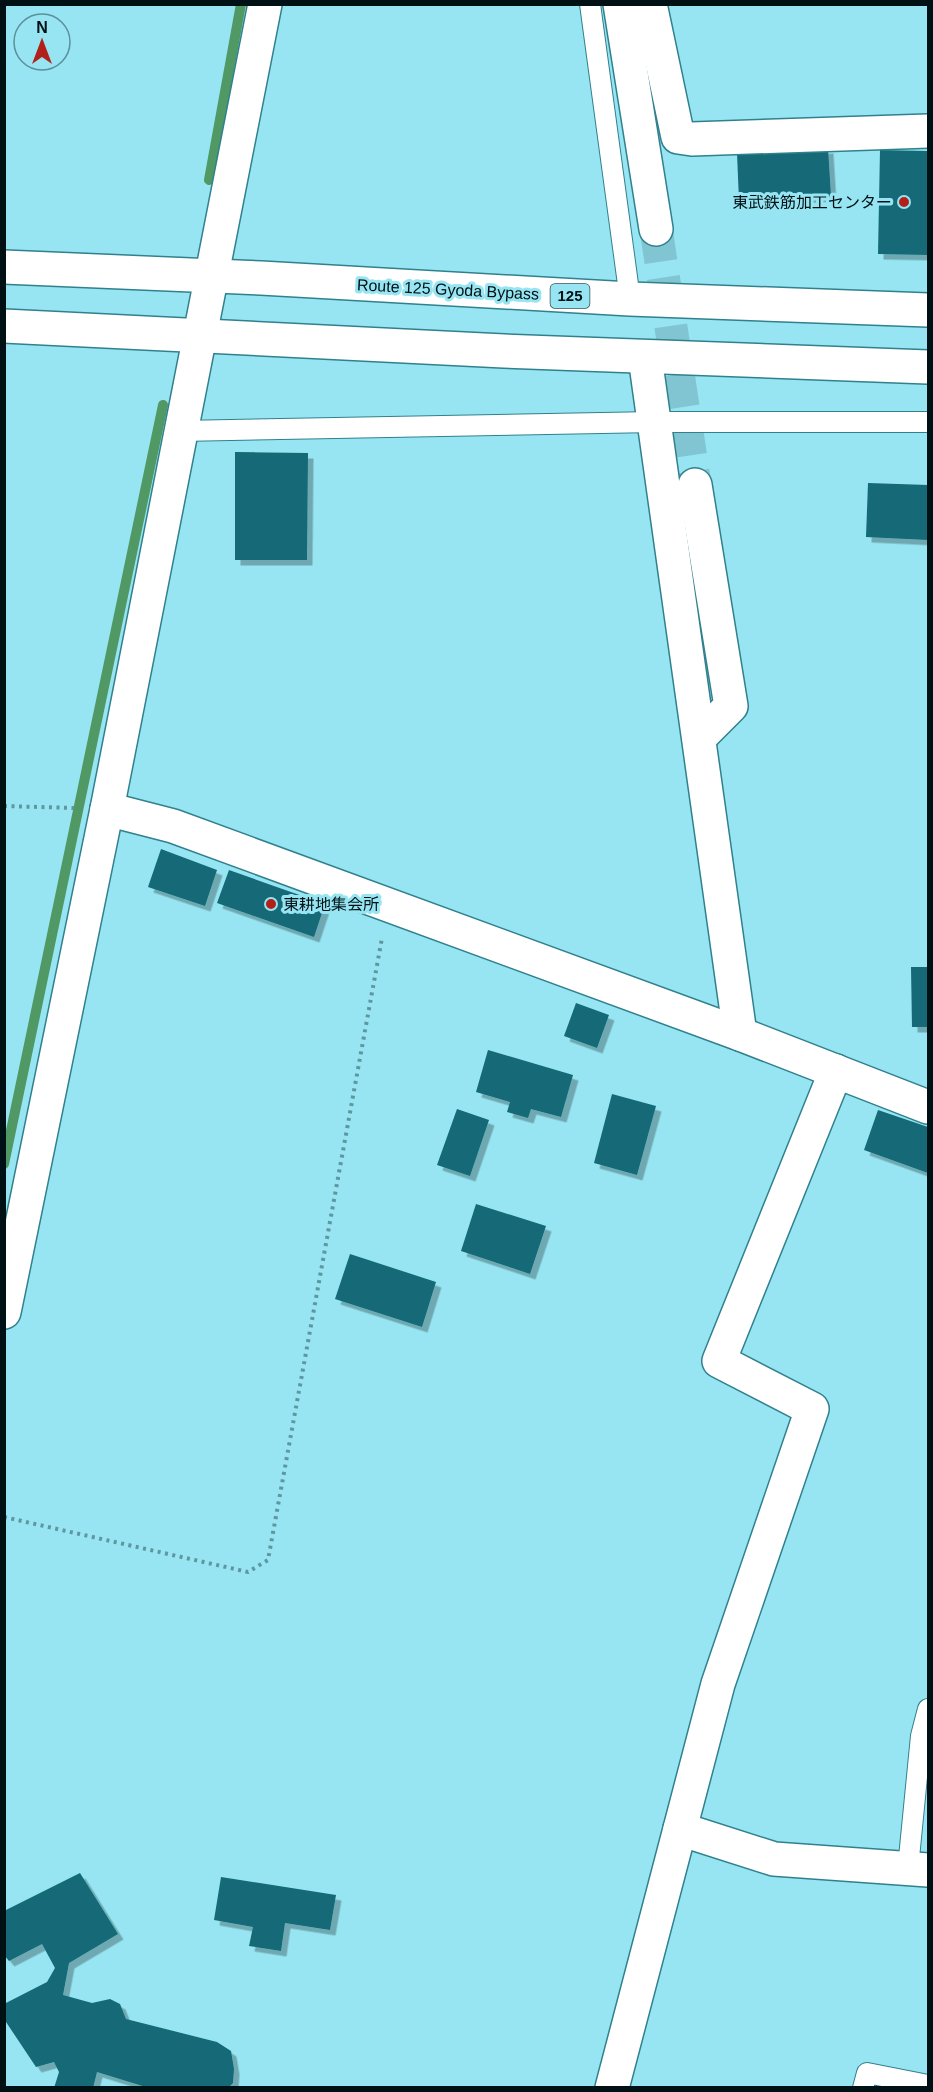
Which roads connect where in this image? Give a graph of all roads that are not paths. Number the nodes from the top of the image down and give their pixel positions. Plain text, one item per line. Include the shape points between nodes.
1 (265, 4) edge
2 (590, 4) edge
3 (620, 4) edge
4 (650, 4) edge
5 (928, 131) edge
6 (656, 229) tunnel mouth
7 (4, 267) edge
8 (212, 276) junction
9 (630, 299) junction
10 (928, 310) edge
11 (4, 326) edge
12 (200, 337) junction
13 (645, 357) junction
14 (928, 367) edge
15 (928, 422) edge
16 (655, 423) junction
17 (180, 431) junction
18 (695, 485) tunnel mouth
19 (699, 738) junction
20 (107, 809) junction
21 (740, 1034) junction
22 (836, 1071) junction
23 (928, 1107) edge
24 (4, 1312) edge
25 (928, 1709) edge
26 (680, 1829) junction
27 (918, 1869) edge
28 (928, 2085) edge
29 (612, 2088) edge
30 (863, 2088) edge

1 - 8 main road
2 - 9 lane
3 - 6 main road
4 - 5 main road via 678,138
7 - 8 main road, Route 125 Gyoda Bypass / 125
8 - 9 main road, Route 125 Gyoda Bypass / 125
8 - 12 main road
9 - 10 main road, Route 125 Gyoda Bypass / 125
11 - 12 main road
12 - 13 main road
12 - 17 main road
13 - 14 main road
13 - 16 main road
15 - 16 lane
16 - 17 lane
16 - 19 main road
17 - 20 main road
18 - 19 main road via 731,706
19 - 21 main road
20 - 21 main road via 173,826
20 - 24 main road
21 - 22 main road
22 - 23 main road
22 - 26 main road via 719,1361 812,1409 718,1684
25 - 27 lane via 921,1736
26 - 27 main road via 774,1859
26 - 29 main road
28 - 30 lane via 867,2073

